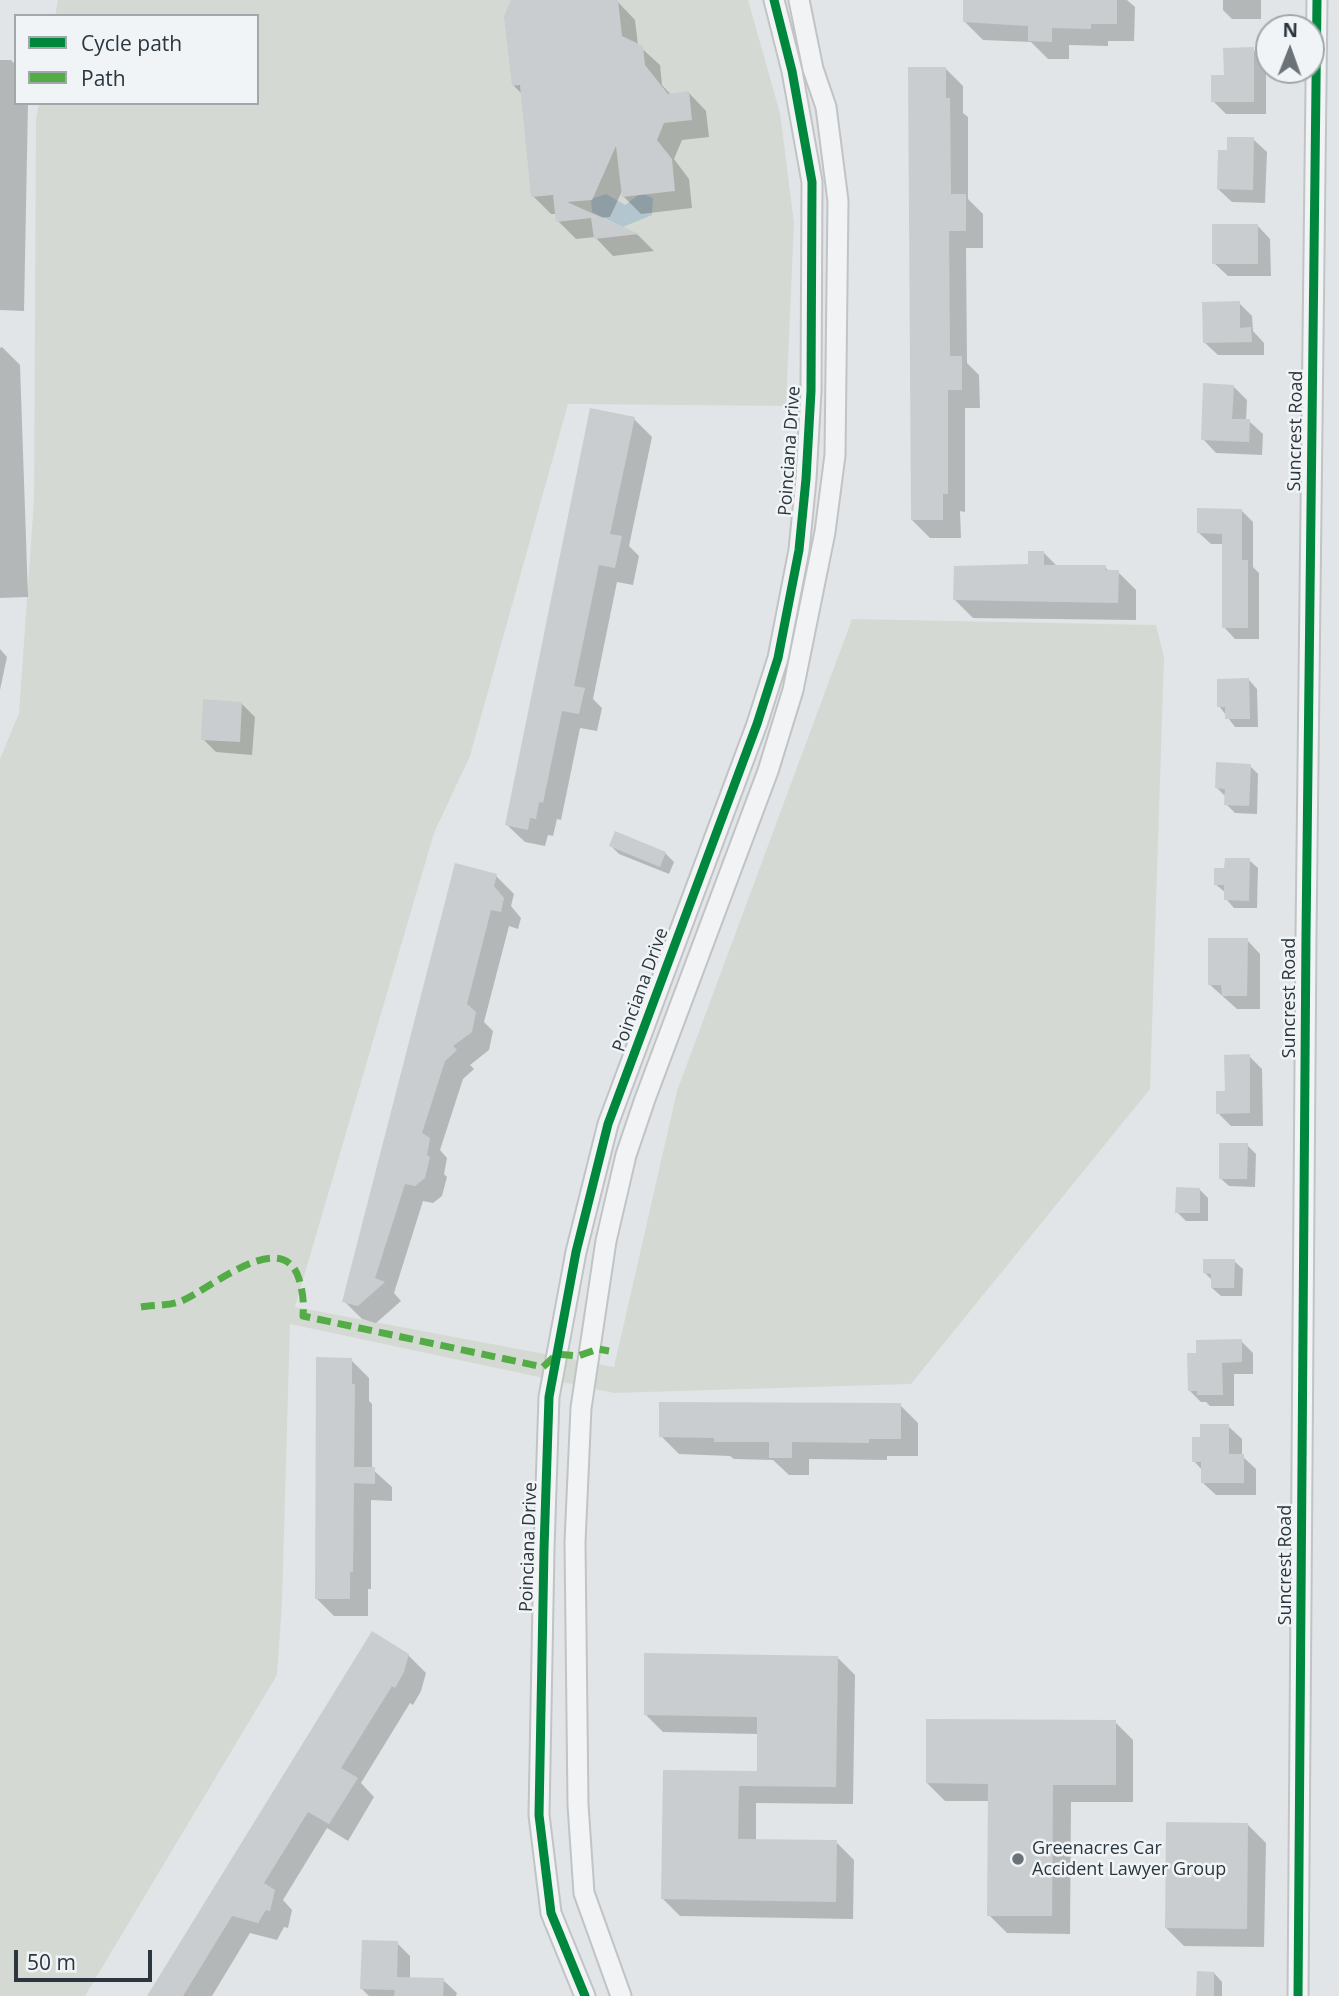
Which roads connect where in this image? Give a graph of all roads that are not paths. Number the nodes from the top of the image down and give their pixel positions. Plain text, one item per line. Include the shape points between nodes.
1 (774, 0) edge
2 (799, 0) edge
3 (1317, 0) edge
4 (585, 1996) edge
5 (621, 1996) edge
6 (1298, 1996) edge

1 - 4 street, Poinciana Drive via 812,182 811,391 799,550 778,658 757,724 608,1124 576,1252 549,1397 539,1815 551,1913
2 - 5 street via 826,107 838,201 835,455 825,532 793,690 768,771 626,1155 606,1241 581,1408 575,1550 583,1880
3 - 6 street, Suncrest Road

